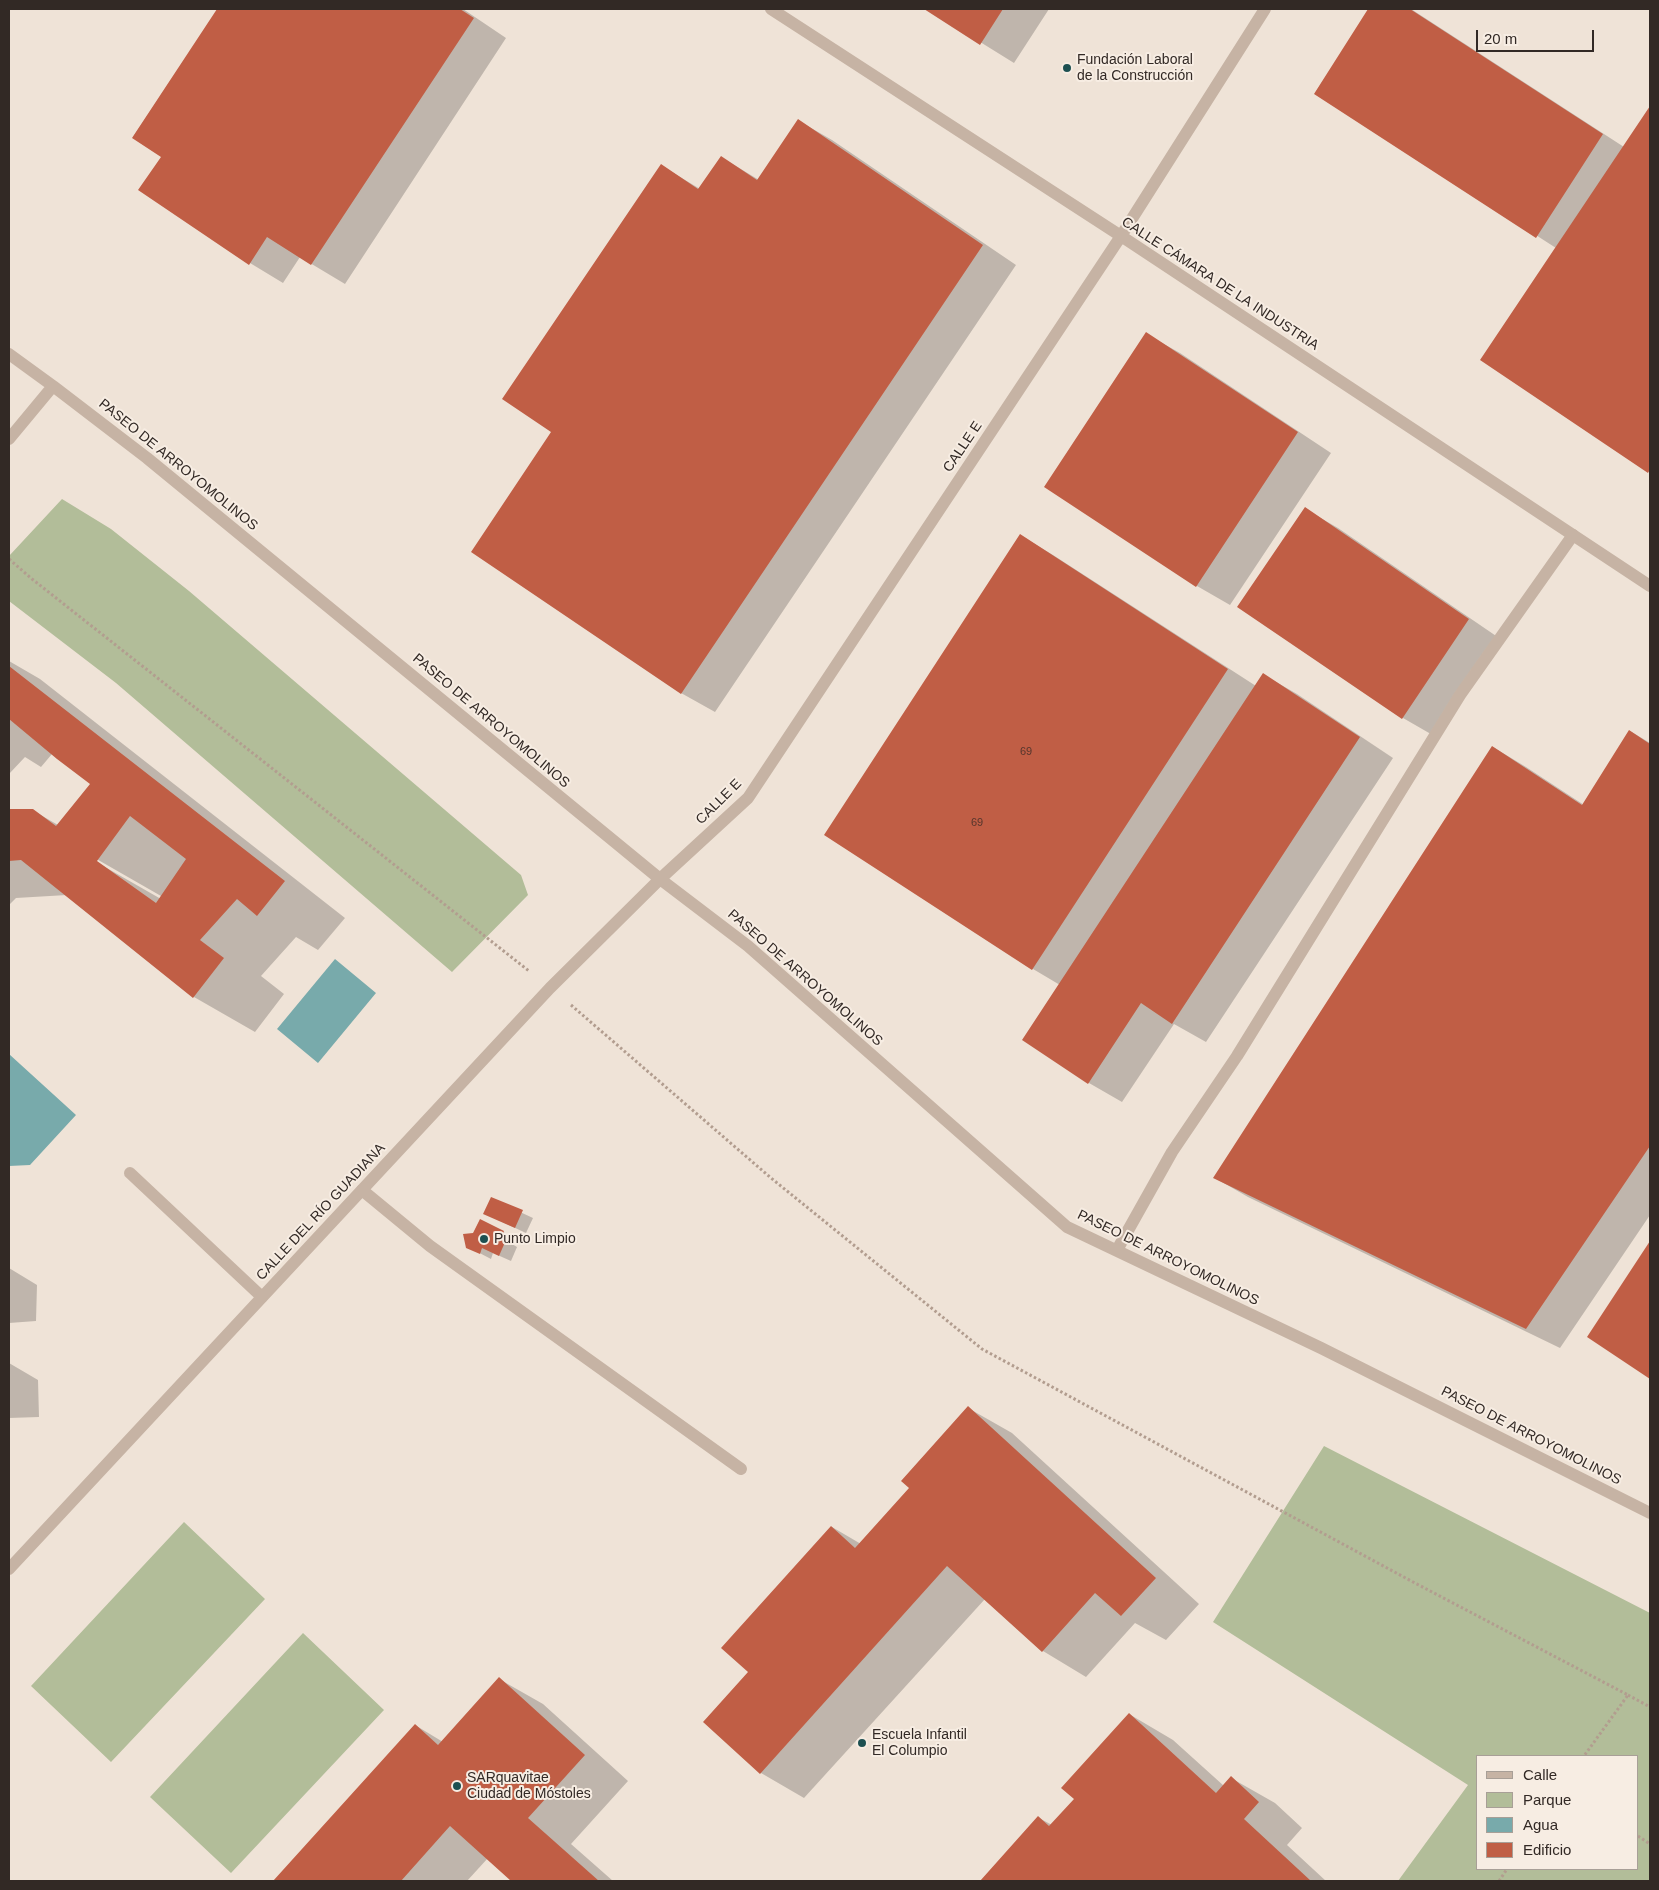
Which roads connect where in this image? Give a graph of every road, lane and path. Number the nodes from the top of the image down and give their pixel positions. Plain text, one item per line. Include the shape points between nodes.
1 (772, 9) edge
2 (1265, 9) edge
3 (1121, 236) junction
4 (9, 354) edge
5 (53, 386) junction
6 (9, 439) edge
7 (1572, 535) junction
8 (9, 558) edge
9 (1650, 586) edge
10 (660, 879) junction
11 (550, 988) junction
12 (130, 1173) dead end
13 (362, 1190) junction
14 (1117, 1250) junction
15 (262, 1297) junction
16 (741, 1469) dead end
17 (1650, 1513) edge
18 (9, 1569) edge
19 (1628, 1696) junction
20 (1650, 1707) edge
21 (1585, 1755) edge
22 (1639, 1837) edge
23 (1650, 1844) edge
24 (1506, 1870) edge
25 (1499, 1881) edge

1 - 3 street, CALLE CÁMARA DE LA INDUSTRIA
2 - 3 street, CALLE E
3 - 7 street, CALLE CÁMARA DE LA INDUSTRIA
3 - 10 street, CALLE E via 748,798
4 - 5 street, PASEO DE ARROYOMOLINOS
5 - 6 street
5 - 10 street, PASEO DE ARROYOMOLINOS via 147,458
7 - 9 street, CALLE CÁMARA DE LA INDUSTRIA
7 - 14 street via 1460,695 1237,1056 1172,1152
8 - 11 path
10 - 11 street, CALLE DEL RÍO GUADIANA
10 - 14 street, PASEO DE ARROYOMOLINOS via 748,946 1067,1227
11 - 13 street, CALLE DEL RÍO GUADIANA
11 - 19 path via 771,1178 982,1349
12 - 15 street
13 - 15 street, CALLE DEL RÍO GUADIANA
13 - 16 street via 430,1246
14 - 17 street, PASEO DE ARROYOMOLINOS
15 - 18 street, CALLE DEL RÍO GUADIANA
19 - 20 path
19 - 21 path
22 - 23 path
24 - 25 path

